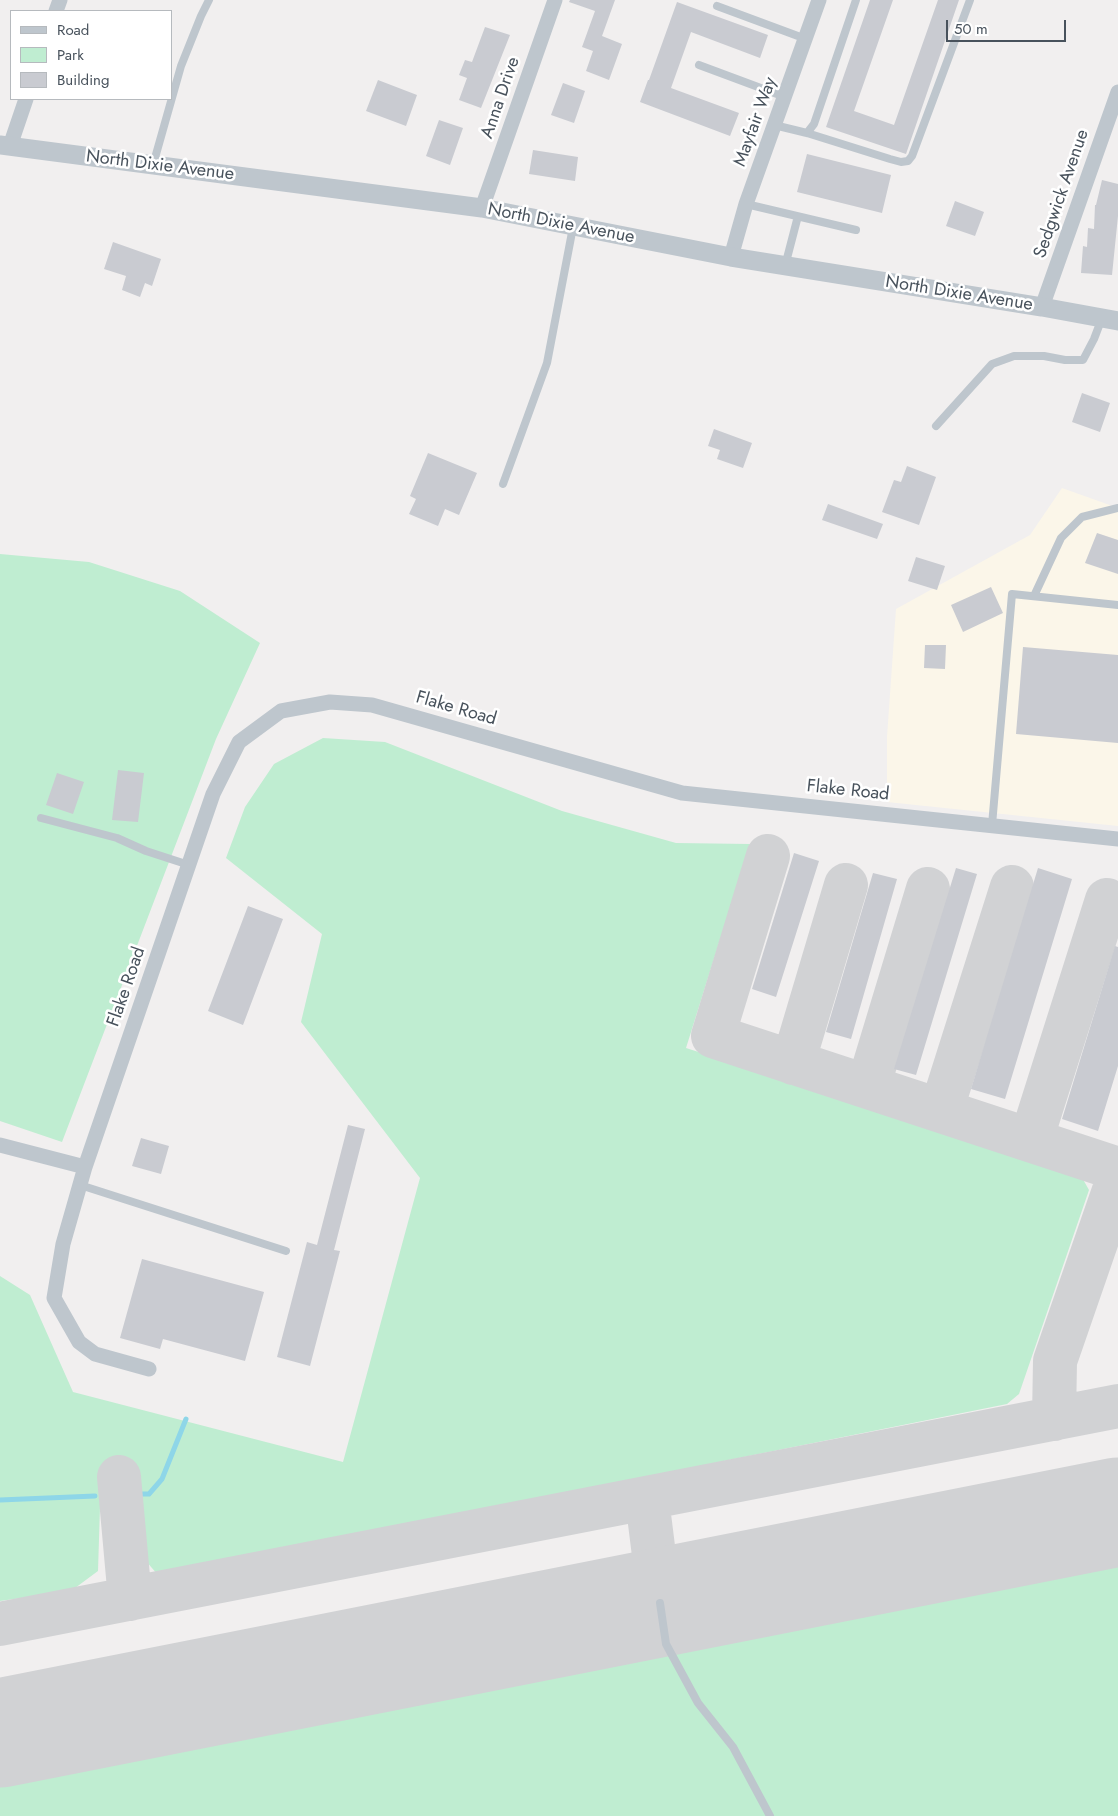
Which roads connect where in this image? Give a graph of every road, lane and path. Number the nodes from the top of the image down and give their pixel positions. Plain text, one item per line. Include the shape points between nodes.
1 (209, 0) edge
2 (555, 0) edge
3 (819, 0) edge
4 (856, 0) edge
5 (970, 0) edge
6 (717, 6) dead end
7 (806, 39) junction
8 (699, 65) dead end
9 (1118, 92) edge
10 (785, 97) junction
11 (26, 100) edge
12 (1115, 110) edge
13 (774, 125) junction
14 (807, 133) junction
15 (5, 146) edge
16 (153, 165) junction
17 (746, 204) junction
18 (482, 208) junction
19 (798, 216) junction
20 (573, 226) junction
21 (856, 230) dead end
22 (731, 257) junction
23 (785, 266) junction
24 (1042, 308) junction
25 (1110, 320) edge
26 (936, 426) dead end
27 (503, 484) dead end
28 (1118, 508) edge
29 (1034, 596) junction
30 (1118, 605) edge
31 (41, 818) dead end
32 (992, 825) junction
33 (1118, 839) edge
34 (189, 865) junction
35 (0, 1144) edge
36 (86, 1167) junction
37 (80, 1185) junction
38 (286, 1251) dead end
39 (149, 1369) dead end
40 (660, 1603) dead end
41 (770, 1816) edge

1 - 16 lane via 182,66
2 - 18 street, Anna Drive
3 - 7 street, Mayfair Way
4 - 14 lane via 814,124
5 - 14 lane via 908,161 890,160
6 - 7 lane
7 - 10 street, Mayfair Way
8 - 10 lane
9 - 12 street, Sedgwick Avenue
10 - 13 street, Mayfair Way
11 - 15 street
12 - 24 street, Sedgwick Avenue
13 - 14 lane
13 - 17 street, Mayfair Way
15 - 16 street, North Dixie Avenue
16 - 18 street, North Dixie Avenue
17 - 19 lane
17 - 22 street, Mayfair Way
18 - 20 street, North Dixie Avenue
19 - 21 lane
19 - 23 lane
20 - 22 street, North Dixie Avenue
20 - 27 lane via 547,363
22 - 23 street, North Dixie Avenue
23 - 24 street, North Dixie Avenue
24 - 25 street, North Dixie Avenue
25 - 26 lane via 1094,339 1083,360 1014,356 992,364
28 - 29 lane via 1082,517 1061,538
29 - 30 lane
29 - 32 lane via 1012,594
31 - 34 lane via 117,838
32 - 33 street, Flake Road
32 - 34 street, Flake Road via 682,793 372,705 330,702 282,711 239,742 213,794
34 - 36 street, Flake Road
35 - 36 street
36 - 37 street, Flake Road
37 - 38 lane
37 - 39 street, Flake Road via 63,1244 54,1298 79,1342 95,1354
40 - 41 lane via 666,1644 698,1703 733,1747

